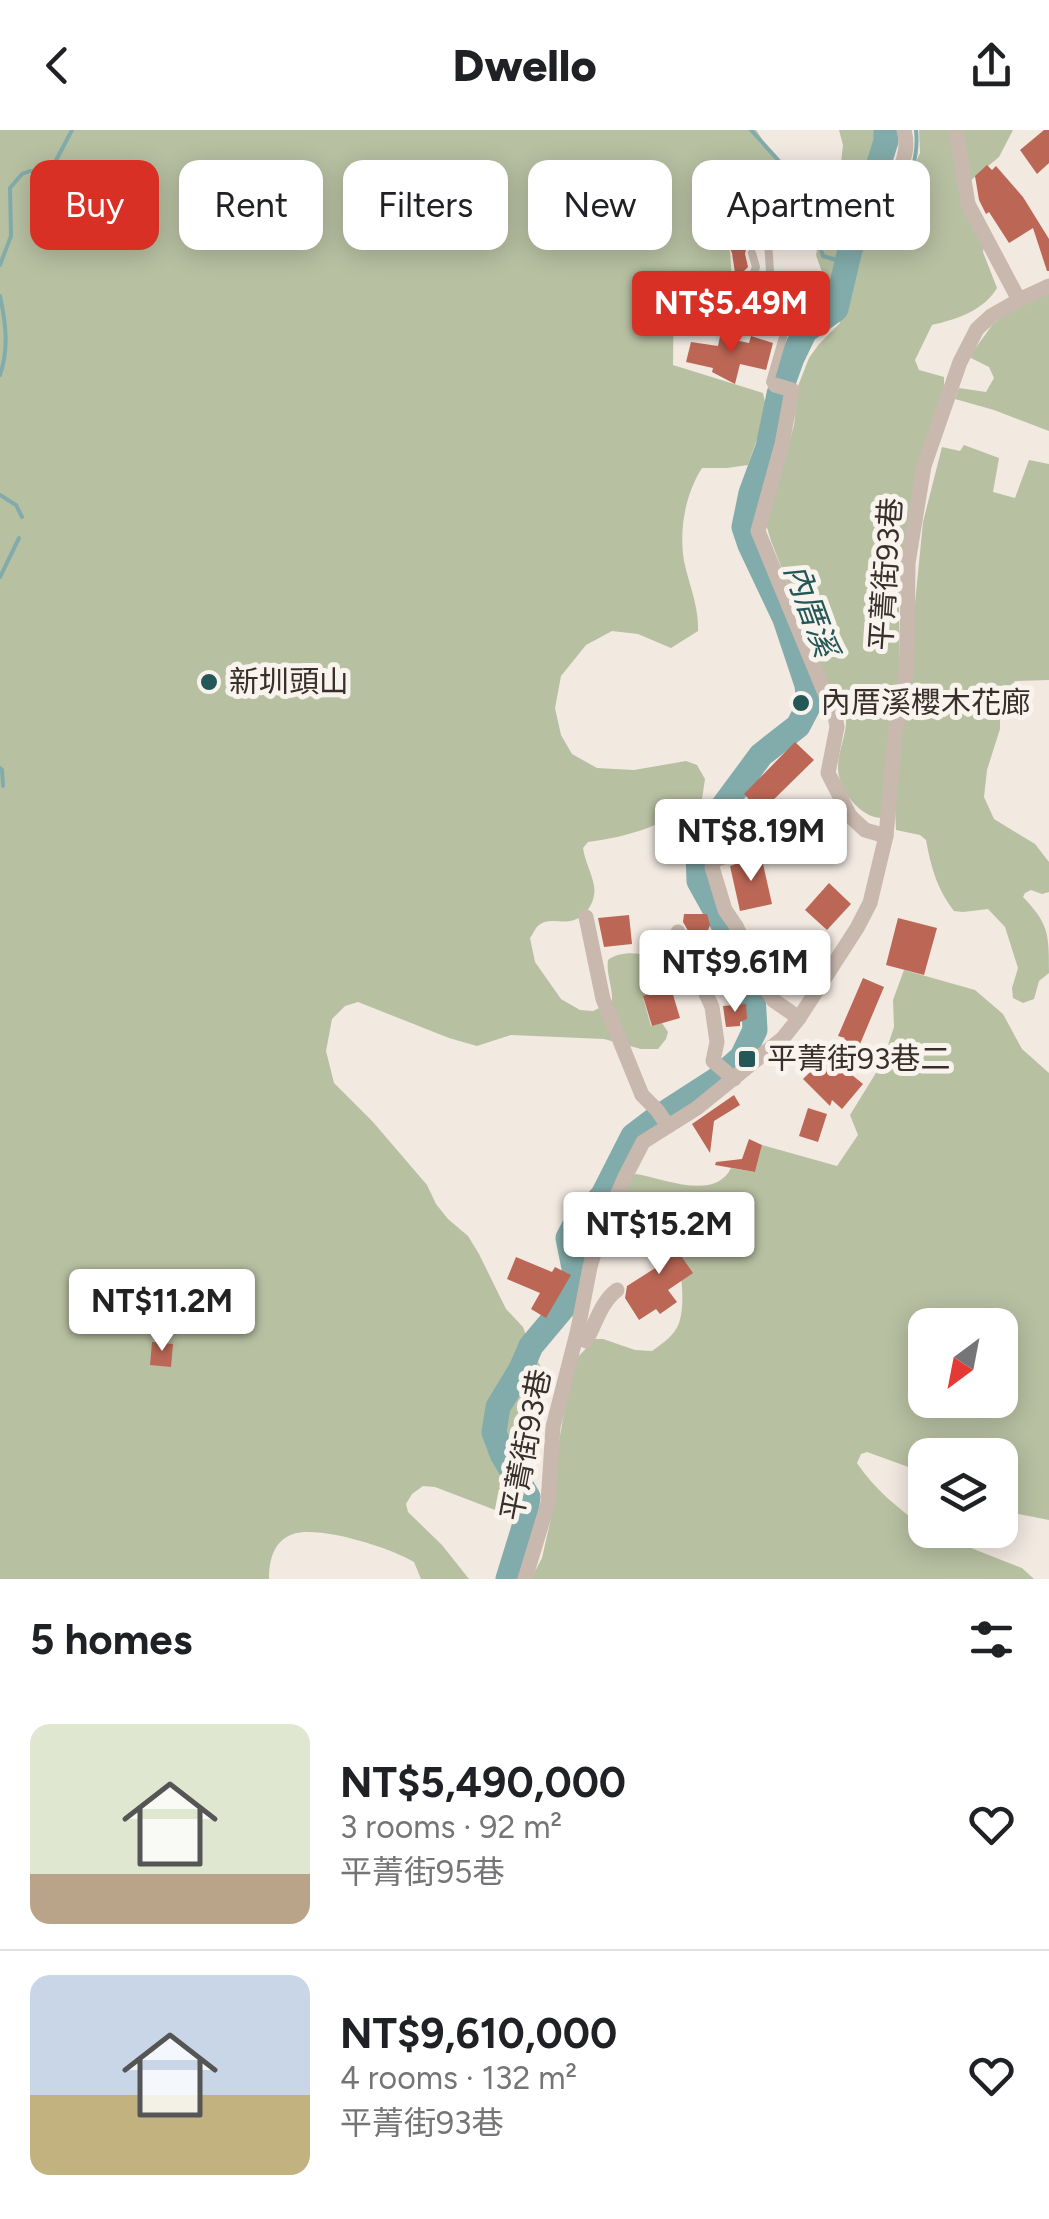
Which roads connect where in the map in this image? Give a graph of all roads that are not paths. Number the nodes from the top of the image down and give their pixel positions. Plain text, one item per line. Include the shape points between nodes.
1 (904, 130) edge
2 (956, 130) edge
3 (904, 160) edge
4 (769, 250) edge
5 (752, 254) dead end
6 (680, 285) dead end
7 (1049, 286) edge
8 (1019, 300) junction
9 (774, 385) joint
10 (886, 836) junction
11 (750, 846) dead end
12 (586, 917) dead end
13 (674, 938) dead end
14 (799, 1018) junction
15 (734, 1079) junction
16 (668, 1126) junction
17 (617, 1290) dead end
18 (578, 1330) junction
19 (525, 1579) edge

1 - 3 street
2 - 8 street via 968,204
4 - 5 lane via 771,286 740,289 756,268
6 - 9 lane via 788,306
7 - 8 street, 平菁街93巷
8 - 10 street, 平菁街93巷 via 977,329 924,466 908,564 907,665
9 - 10 street via 792,390 758,531 834,709 828,773 850,816
10 - 14 street, 平菁街93巷 via 870,903
11 - 14 street via 712,867 725,910 763,983 773,1000
12 - 16 street via 604,999 642,1095
13 - 15 street via 712,1008 712,1061
14 - 15 street, 平菁街93巷
15 - 16 street, 平菁街93巷
16 - 18 street, 平菁街93巷 via 644,1142 611,1207
17 - 18 street via 605,1298 586,1341
18 - 19 street, 平菁街93巷 via 553,1427 548,1503

